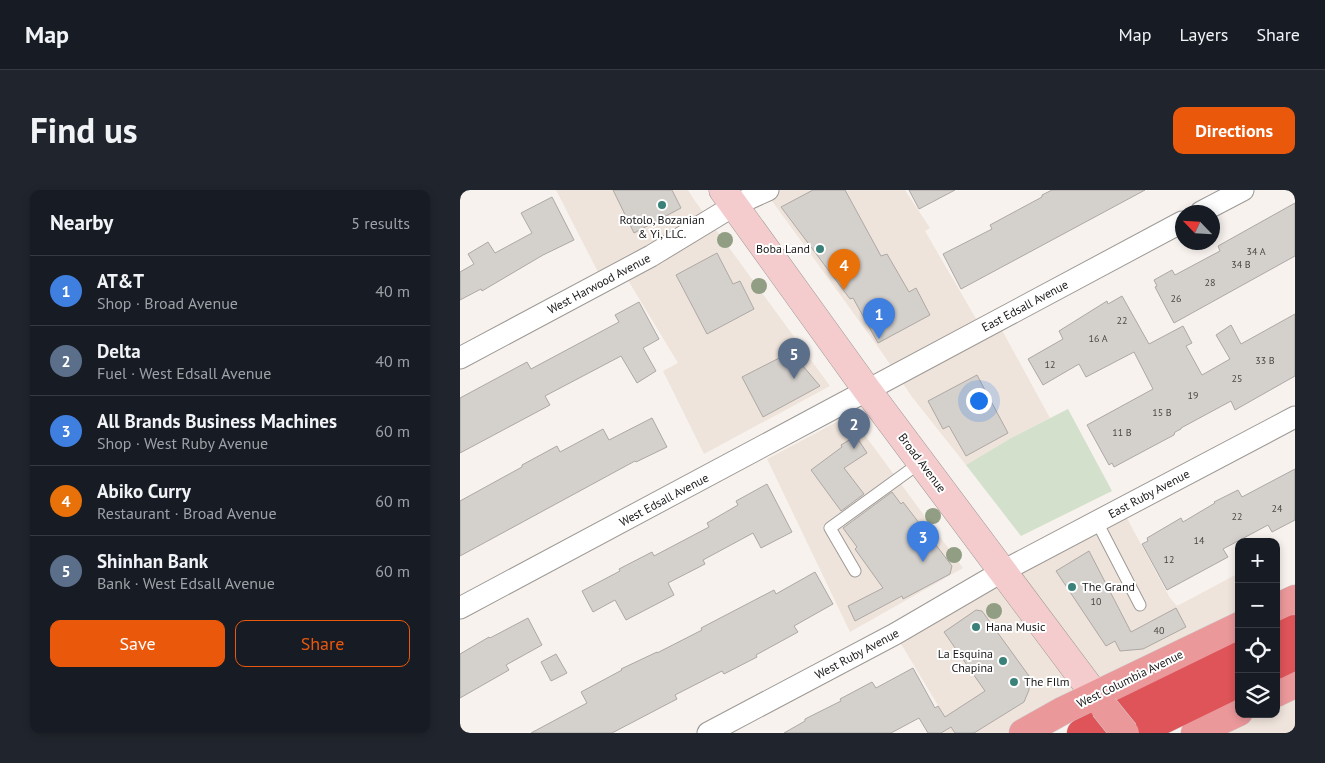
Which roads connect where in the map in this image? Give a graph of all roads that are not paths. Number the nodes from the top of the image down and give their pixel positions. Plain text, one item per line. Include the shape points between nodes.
1 (768, 190) edge
2 (1243, 190) edge
3 (729, 198) edge
4 (1214, 205) edge
5 (1175, 226) edge
6 (460, 358) edge
7 (868, 390) junction
8 (1295, 417) edge
9 (922, 462) junction
10 (1097, 522) junction
11 (1003, 571) junction
12 (855, 572) dead end
13 (1295, 599) edge
14 (1140, 605) dead end
15 (1280, 606) edge
16 (460, 608) edge
17 (1235, 628) edge
18 (1295, 629) edge
19 (1280, 636) edge
20 (1295, 656) edge
21 (1235, 658) edge
22 (1280, 663) edge
23 (1295, 684) edge
24 (1235, 685) edge
25 (1280, 691) edge
26 (1100, 701) junction
27 (1235, 714) edge
28 (708, 733) edge
29 (1022, 733) edge
30 (1081, 733) edge
31 (1125, 733) edge
32 (1136, 733) edge
33 (1195, 733) edge

1 - 3 street, West Harwood Avenue
2 - 4 street
3 - 6 street, West Harwood Avenue via 651,256
3 - 7 main road, Broad Avenue
5 - 7 street, East Edsall Avenue
7 - 9 main road, Broad Avenue
7 - 16 street, West Edsall Avenue
8 - 10 street, East Ruby Avenue
9 - 11 main road, Broad Avenue
9 - 12 lane via 830,528
10 - 11 street, East Ruby Avenue
10 - 14 lane
11 - 26 main road, Broad Avenue
11 - 28 street, West Ruby Avenue via 895,634
13 - 15 main road
17 - 26 main road, West Columbia Avenue
18 - 19 highway
20 - 22 highway
21 - 30 highway
23 - 25 main road
24 - 32 highway
26 - 29 main road, West Columbia Avenue via 1064,710
26 - 31 main road, Broad Avenue, bridge
27 - 33 main road

